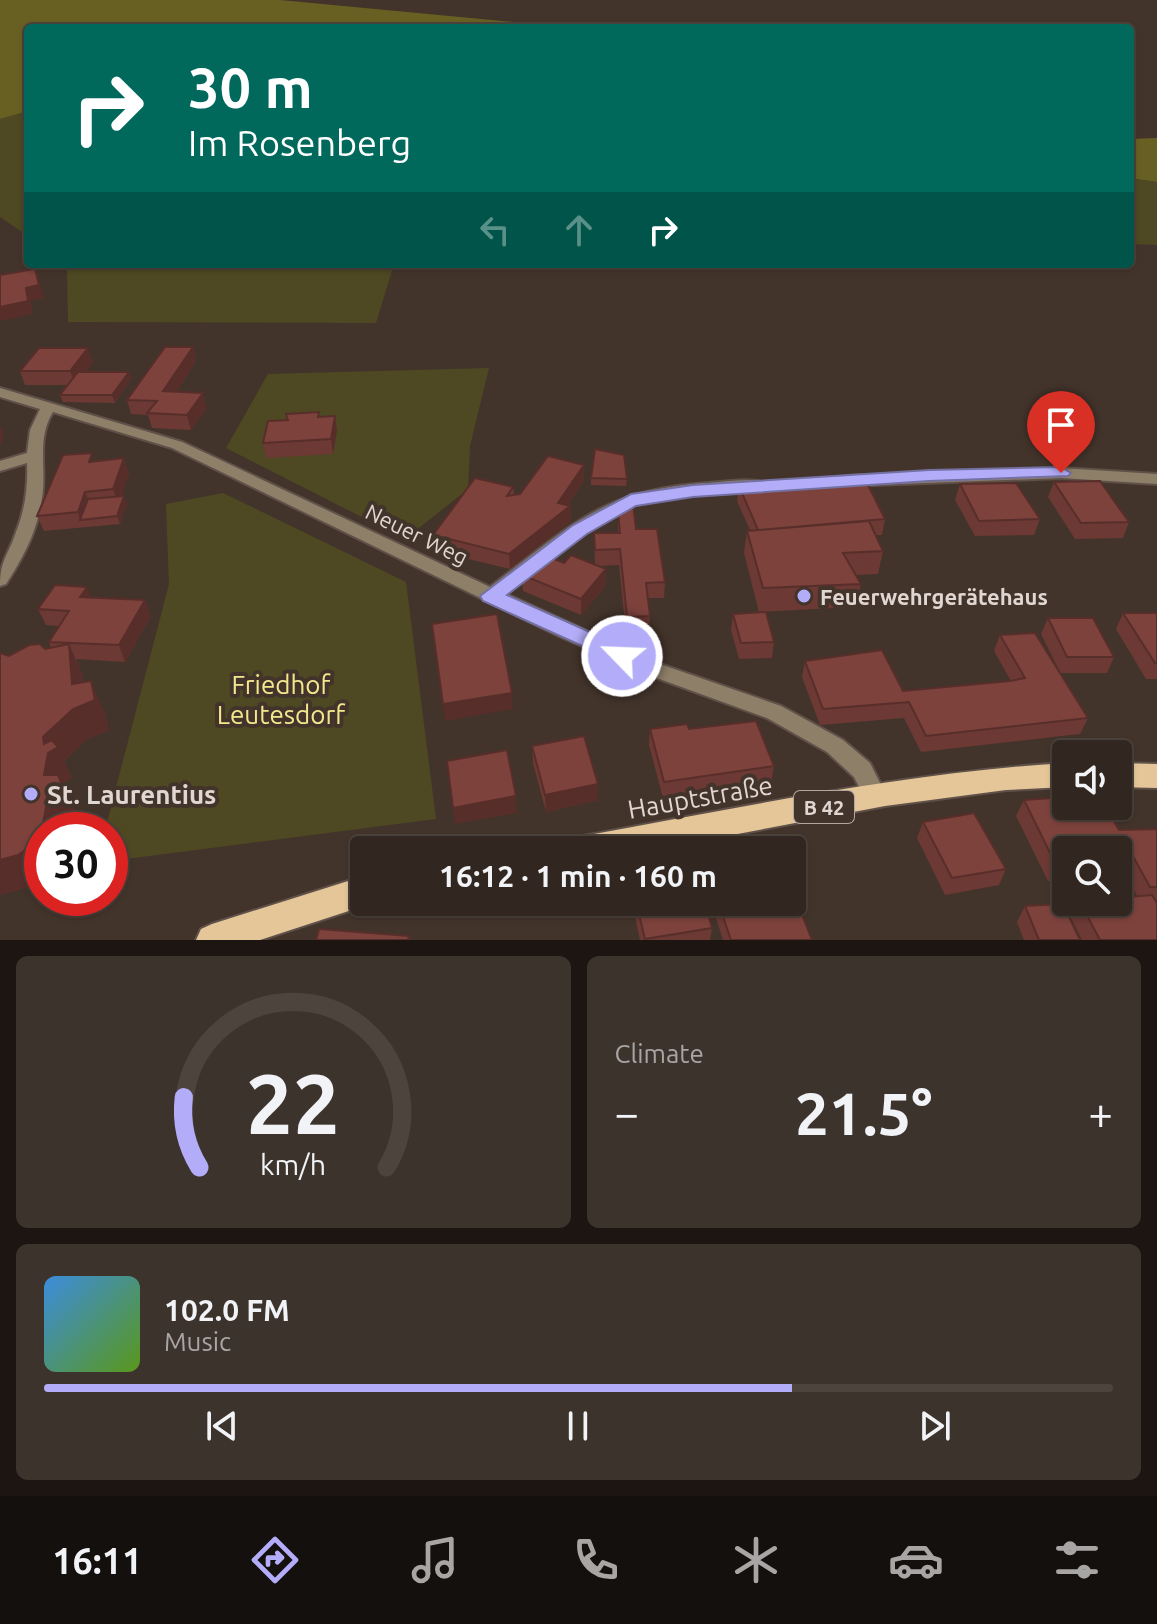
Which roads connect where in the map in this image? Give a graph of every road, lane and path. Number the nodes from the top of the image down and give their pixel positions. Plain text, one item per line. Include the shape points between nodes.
1 (0, 392) edge
2 (48, 408) junction
3 (34, 456) junction
4 (0, 466) edge
5 (1157, 479) edge
6 (835, 481) edge
7 (772, 486) edge
8 (0, 580) edge
9 (491, 596) junction
10 (1132, 775) edge
11 (1052, 776) edge
12 (1157, 776) edge
13 (876, 797) junction
14 (660, 836) edge
15 (350, 896) edge
16 (212, 940) edge

1 - 2 street, Neuer Weg
2 - 3 street via 36,428
2 - 9 street, Neuer Weg via 177,445
3 - 4 street
3 - 8 street via 35,497 28,525
5 - 6 street via 1061,473
7 - 9 street via 631,500 580,529
9 - 13 street, Neuer Weg via 650,668 774,712 835,746 862,770
10 - 12 main road
11 - 13 main road, Hauptstraße / B 42
13 - 14 main road, Hauptstraße / B 42
15 - 16 main road

